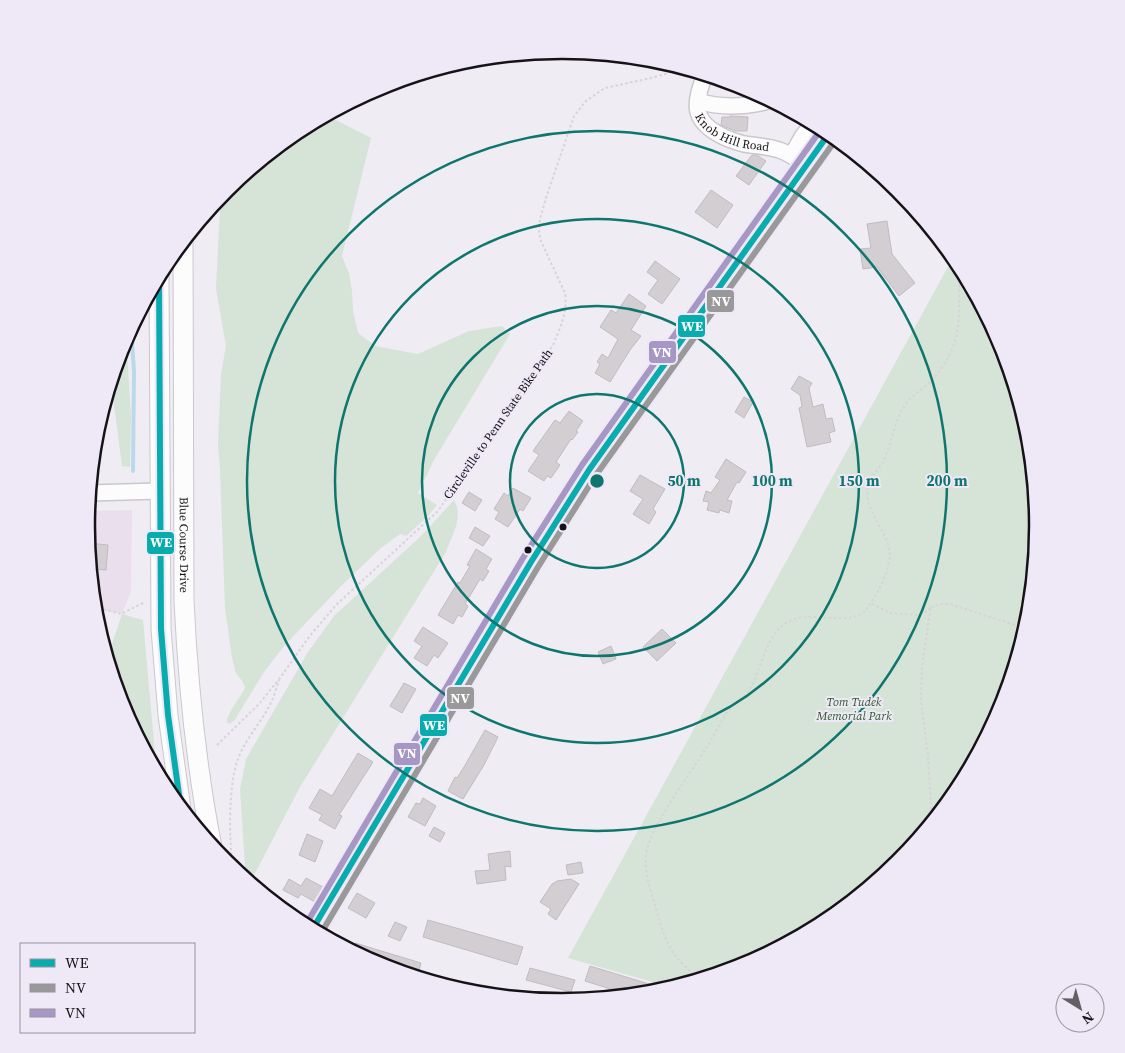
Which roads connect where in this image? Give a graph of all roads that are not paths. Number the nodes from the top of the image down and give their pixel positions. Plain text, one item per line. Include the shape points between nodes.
1 (702, 81) edge
2 (698, 101) junction
3 (761, 103) edge
4 (808, 129) edge
5 (824, 140) edge
6 (792, 156) junction
7 (806, 165) junction
8 (183, 254) edge
9 (159, 290) edge
10 (160, 491) junction
11 (96, 493) edge
12 (178, 792) edge
13 (209, 833) edge
14 (316, 923) edge

1 - 2 street, Knob Hill Road
2 - 3 street via 717,106
2 - 6 street, Knob Hill Road via 702,120 722,136
4 - 6 street
5 - 7 street
6 - 7 street, Knob Hill Road
7 - 14 street via 589,470
8 - 13 main road, Blue Course Drive via 184,610 194,737
9 - 10 main road, Blue Course Drive
10 - 11 street
10 - 12 main road, Blue Course Drive via 164,671

